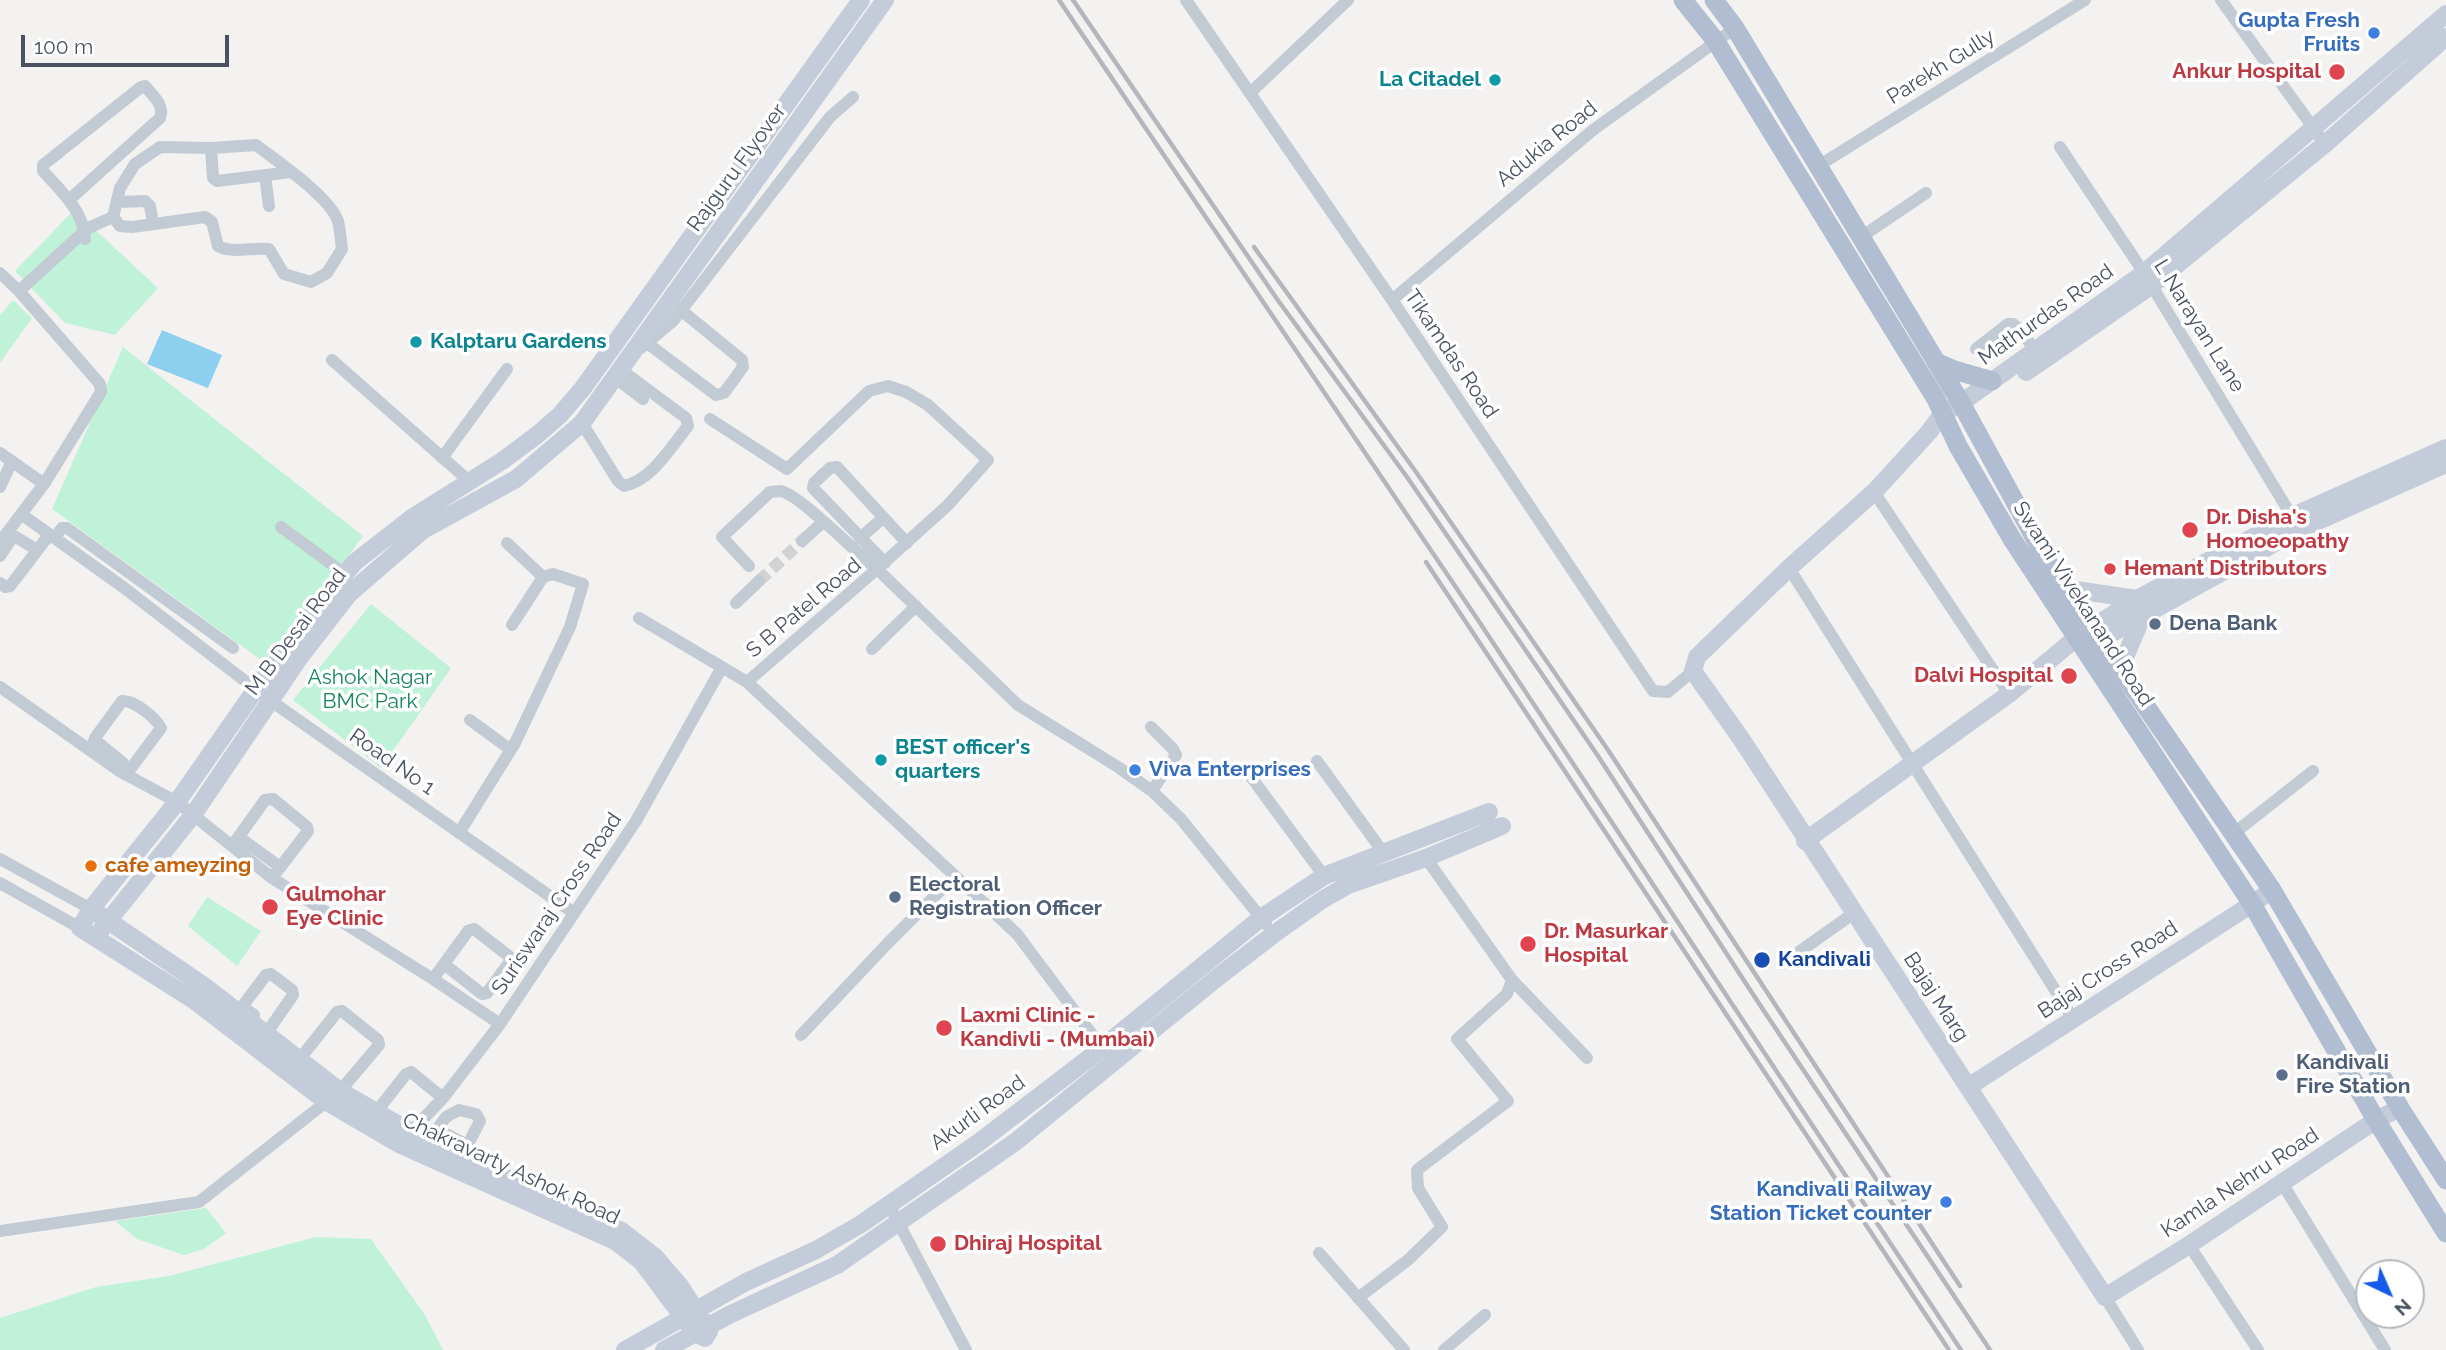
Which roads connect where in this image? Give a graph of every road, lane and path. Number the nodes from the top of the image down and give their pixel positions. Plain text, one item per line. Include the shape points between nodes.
1 (861, 0) edge
2 (885, 0) edge
3 (1186, 0) edge
4 (1349, 0) edge
5 (1683, 0) edge
6 (1714, 0) edge
7 (2085, 0) edge
8 (2221, 0) edge
9 (2446, 14) edge
10 (1735, 28) junction
11 (2446, 37) edge
12 (1715, 40) junction
13 (1250, 93) junction
14 (853, 97) dead end
15 (2313, 129) junction
16 (2325, 144) junction
17 (211, 148) junction
18 (2060, 148) dead end
19 (1818, 166) junction
20 (291, 172) junction
21 (265, 175) junction
22 (1926, 193) dead end
23 (69, 200) junction
24 (117, 202) junction
25 (269, 206) dead end
26 (113, 217) junction
27 (153, 223) junction
28 (85, 231) junction
29 (1861, 237) junction
30 (0, 273) edge
31 (2148, 279) junction
32 (21, 293) junction
33 (1392, 300) junction
34 (682, 311) junction
35 (647, 343) junction
36 (1976, 349) dead end
37 (2035, 351) junction
38 (606, 355) joint
39 (332, 359) dead end
40 (1936, 362) junction
41 (507, 369) dead end
42 (620, 370) junction
43 (1992, 381) junction
44 (643, 399) dead end
45 (1964, 408) junction
46 (710, 419) dead end
47 (1946, 420) junction
48 (582, 424) junction
49 (2446, 448) edge
50 (0, 453) edge
51 (442, 458) junction
52 (12, 460) junction
53 (502, 461) junction
54 (2446, 464) edge
55 (516, 479) junction
56 (469, 481) junction
57 (44, 484) junction
58 (0, 487) edge
59 (1874, 492) junction
60 (21, 514) junction
61 (883, 518) junction
62 (823, 522) junction
63 (2296, 523) junction
64 (281, 527) dead end
65 (4, 528) edge
66 (51, 536) junction
67 (860, 538) junction
68 (802, 541) tunnel mouth
69 (0, 542) edge
70 (507, 543) dead end
71 (906, 544) junction
72 (37, 551) junction
73 (0, 555) edge
74 (749, 566) dead end
75 (881, 566) junction
76 (1789, 568) junction
77 (345, 574) junction
78 (132, 575) junction
79 (543, 577) junction
80 (760, 578) tunnel mouth
81 (0, 583) edge
82 (146, 586) junction
83 (123, 587) junction
84 (2062, 588) junction
85 (137, 598) junction
86 (736, 603) dead end
87 (916, 606) junction
88 (2140, 608) junction
89 (639, 618) dead end
90 (512, 625) dead end
91 (211, 633) junction
92 (2088, 639) junction
93 (200, 646) junction
94 (233, 648) dead end
95 (872, 649) dead end
96 (722, 667) junction
97 (2120, 669) junction
98 (1693, 671) junction
99 (747, 682) junction
100 (0, 687) edge
101 (256, 689) junction
102 (2009, 694) junction
103 (271, 701) junction
104 (470, 720) dead end
105 (1151, 727) dead end
106 (96, 748) junction
107 (511, 750) junction
108 (1317, 761) dead end
109 (1913, 764) junction
110 (126, 770) junction
111 (1247, 770) dead end
112 (2313, 771) dead end
113 (1152, 791) junction
114 (177, 802) junction
115 (1489, 812) dead end
116 (193, 815) junction
117 (1502, 825) dead end
118 (459, 833) junction
119 (2233, 834) junction
120 (236, 841) junction
121 (1805, 841) junction
122 (1383, 852) junction
123 (1426, 858) junction
124 (0, 859) edge
125 (276, 873) junction
126 (955, 876) junction
127 (1324, 876) junction
128 (0, 883) edge
129 (2272, 890) junction
130 (2252, 904) junction
131 (92, 909) junction
132 (574, 913) junction
133 (1854, 913) junction
134 (1262, 918) junction
135 (108, 921) junction
136 (87, 932) junction
137 (1274, 934) junction
138 (444, 964) junction
139 (1782, 964) dead end
140 (433, 979) junction
141 (1512, 980) junction
142 (2074, 1020) junction
143 (500, 1024) junction
144 (801, 1035) dead end
145 (1108, 1055) junction
146 (1587, 1058) dead end
147 (299, 1060) junction
148 (1968, 1087) junction
149 (334, 1096) junction
150 (440, 1101) junction
151 (2400, 1108) junction
152 (377, 1111) junction
153 (450, 1115) junction
154 (2376, 1121) junction
155 (405, 1138) junction
156 (464, 1151) junction
157 (2446, 1180) edge
158 (2282, 1183) junction
159 (889, 1205) junction
160 (899, 1222) junction
161 (597, 1227) junction
162 (0, 1231) edge
163 (2446, 1233) edge
164 (2189, 1245) junction
165 (1319, 1253) dead end
166 (2105, 1297) junction
167 (1358, 1298) junction
168 (689, 1314) junction
169 (1486, 1315) dead end
170 (701, 1330) junction
171 (625, 1350) edge
172 (664, 1350) edge
173 (966, 1350) edge
174 (1404, 1350) edge
175 (1444, 1350) edge
176 (2138, 1350) edge
177 (2258, 1350) edge
178 (2385, 1350) edge

1 - 38 street, Rajguru Flyover
2 - 42 street, Rajguru Flyover
3 - 13 street, Tikamdas Road
4 - 13 street
5 - 12 main road, Swami Vivekanand Road
6 - 10 main road, Swami Vivekanand Road
7 - 19 street, Parekh Gully
8 - 15 street
9 - 15 street, Mathurdas Road
10 - 12 street, Adukia Road
10 - 19 main road, Swami Vivekanand Road
11 - 16 street
12 - 33 street, Adukia Road via 1593,130
12 - 47 main road, Swami Vivekanand Road
13 - 33 street, Tikamdas Road
14 - 34 street via 830,117
15 - 16 street
15 - 31 street, Mathurdas Road
16 - 31 street
17 - 20 street via 256,145
17 - 21 street via 212,178
17 - 24 street via 160,147 135,164
18 - 31 street, L Narayan Lane
19 - 29 main road, Swami Vivekanand Road
20 - 21 street
20 - 27 street via 337,219 342,249 327,273 311,282 284,274 269,249 225,250 218,246 212,222 205,217
21 - 25 street
22 - 29 street
23 - 23 street via 43,165 145,86 161,106 160,118
23 - 28 street
24 - 26 street
24 - 27 street via 145,201
26 - 27 street via 120,226
26 - 28 street
28 - 32 street
29 - 40 main road, Swami Vivekanand Road
30 - 32 street
31 - 37 street, Mathurdas Road
31 - 45 street
31 - 63 street, L Narayan Lane
32 - 57 street via 100,384 101,392
33 - 98 street, Tikamdas Road via 1653,691 1668,692
34 - 35 street
34 - 35 street via 743,360 724,393 716,395
35 - 42 street
36 - 37 street via 2013,324
37 - 43 street, Mathurdas Road
38 - 53 street, M B Desai Road via 560,415
39 - 51 street
40 - 43 main road
40 - 45 main road, Swami Vivekanand Road
41 - 51 street
42 - 44 street
42 - 48 street, M B Desai Road
42 - 48 street via 686,418 688,426 654,468 624,486
43 - 45 street, Mathurdas Road
45 - 47 street, Mathurdas Road
45 - 84 main road, Swami Vivekanand Road
46 - 71 street via 787,469 869,391 888,386 928,405 988,460
47 - 59 street, Mathurdas Road via 1929,432
47 - 92 main road, Swami Vivekanand Road via 2012,539
48 - 55 street, M B Desai Road
49 - 63 street
50 - 52 street
51 - 56 street
52 - 57 street
52 - 58 street
53 - 55 street
53 - 56 street, M B Desai Road
54 - 63 street
55 - 103 street, M B Desai Road via 424,530 378,567 349,594
56 - 77 street, M B Desai Road via 413,517
57 - 60 street
59 - 76 street
59 - 102 street
60 - 65 street
60 - 66 street, Road No 1
61 - 67 street
61 - 67 street via 837,467 830,468 813,488
61 - 71 street
62 - 68 street
62 - 74 street via 800,501 780,491 770,492 722,537
62 - 75 street
63 - 88 street
64 - 77 street
65 - 69 street
66 - 72 street
66 - 78 street via 67,528
66 - 83 street, Road No 1
67 - 75 street
70 - 79 street
71 - 75 street
72 - 73 street via 16,537
72 - 81 street via 10,586
75 - 87 street, S B Patel Road
75 - 99 street, S B Patel Road
76 - 98 street via 1697,657
76 - 109 street
77 - 101 street, M B Desai Road
78 - 82 street
78 - 83 street
79 - 90 street
79 - 107 street via 553,574 583,584 570,627
80 - 86 street
82 - 85 street
82 - 91 street
83 - 85 street, Road No 1
84 - 88 street
84 - 92 main road, Swami Vivekanand Road
85 - 93 street, Road No 1
87 - 95 street
87 - 113 street, S B Patel Road via 1018,705
88 - 92 street
88 - 97 street
89 - 96 street
91 - 93 street
91 - 94 street
92 - 97 main road, Swami Vivekanand Road
92 - 102 street
92 - 130 main road, Swami Vivekanand Road
93 - 101 street, Road No 1
96 - 99 street
96 - 132 street, Suriswaraj Cross Road via 636,821
97 - 119 main road, Swami Vivekanand Road
98 - 121 street, Bajaj Marg
99 - 126 street, S B Patel Road
100 - 106 street
101 - 103 street, Road No 1
101 - 114 street, M B Desai Road
102 - 109 street
103 - 116 street, M B Desai Road
103 - 118 street, Road No 1
104 - 107 street
105 - 113 street via 1176,755
106 - 110 street
106 - 110 street via 95,738 122,701 158,722 161,728
107 - 118 street
108 - 122 street
109 - 121 street
109 - 142 street
110 - 114 street
111 - 127 street
112 - 119 street
113 - 134 street, S B Patel Road via 1181,819
114 - 116 street
114 - 131 street, M B Desai Road
115 - 122 street, Akurli Road
116 - 120 street
116 - 135 street, M B Desai Road
117 - 123 street, Akurli Road
118 - 132 street, Road No 1
119 - 129 main road, Swami Vivekanand Road
120 - 125 street
120 - 125 street via 265,800 273,799 308,831
121 - 133 street, Bajaj Marg
122 - 127 street, Akurli Road
123 - 137 street, Akurli Road via 1348,885
123 - 141 street
124 - 131 street, Chakravarty Ashok Road
125 - 140 street
126 - 144 street
126 - 145 street, S B Patel Road via 1017,934
127 - 134 street, Akurli Road
128 - 136 street
129 - 130 street, Bajaj Cross Road
129 - 151 main road, Swami Vivekanand Road
130 - 142 street, Bajaj Cross Road
130 - 154 main road, Swami Vivekanand Road
131 - 135 street, Chakravarty Ashok Road
131 - 136 street
132 - 143 street, Suriswaraj Cross Road
133 - 139 street
133 - 148 street, Bajaj Marg
134 - 137 street, S B Patel Road
134 - 145 street, Akurli Road
135 - 136 street, M B Desai Road
135 - 147 street, Chakravarty Ashok Road via 268,1031
136 - 149 street, Chakravarty Ashok Road
137 - 145 street, Akurli Road
138 - 138 street via 474,929 511,960 482,994
138 - 140 street
140 - 143 street
141 - 146 street
141 - 167 street via 1507,995 1457,1040 1508,1101 1417,1170 1418,1188 1443,1227
142 - 148 street, Bajaj Cross Road
143 - 150 street, Suriswaraj Cross Road
145 - 159 street, Akurli Road
145 - 160 street, Akurli Road via 1014,1143
147 - 149 street, Chakravarty Ashok Road
147 - 149 street via 342,1011 379,1040
148 - 166 street, Bajaj Marg
149 - 152 street, Chakravarty Ashok Road
149 - 155 street, Chakravarty Ashok Road
149 - 162 street via 199,1202
150 - 152 street via 411,1072
150 - 153 street
150 - 155 street, Suriswaraj Cross Road
151 - 154 street, Kamla Nehru Road
151 - 157 main road, Swami Vivekanand Road
152 - 155 street, Chakravarty Ashok Road
153 - 156 street via 437,1129
153 - 156 street via 459,1110 479,1117
154 - 158 street, Kamla Nehru Road
154 - 163 main road, Swami Vivekanand Road
155 - 156 street, Chakravarty Ashok Road
155 - 161 street, Chakravarty Ashok Road
156 - 161 street, Chakravarty Ashok Road
158 - 164 street, Kamla Nehru Road
158 - 178 street
159 - 160 street
159 - 168 street, Akurli Road via 816,1250
160 - 170 street, Akurli Road via 837,1265
160 - 173 street
161 - 168 street, Chakravarty Ashok Road via 620,1230 655,1257 680,1286
164 - 166 street, Kamla Nehru Road
164 - 177 street
165 - 167 street
166 - 176 street, Bajaj Marg
167 - 174 street
168 - 170 street, Chakravarty Ashok Road
168 - 171 street, Akurli Road
169 - 175 street
170 - 172 street, Akurli Road

